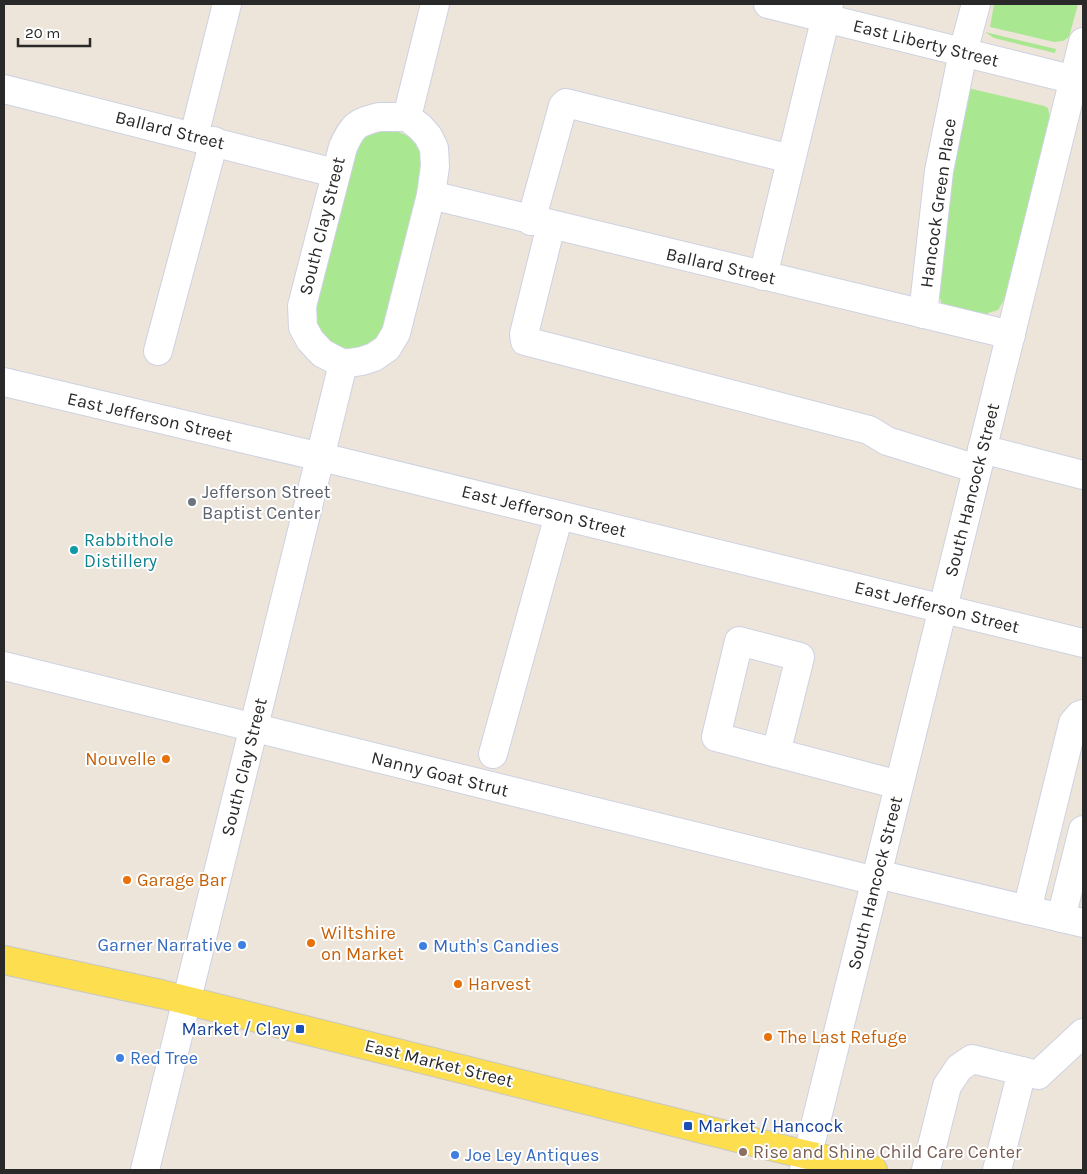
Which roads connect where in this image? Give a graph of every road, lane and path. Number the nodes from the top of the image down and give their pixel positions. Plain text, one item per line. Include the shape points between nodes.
1 (227, 4) edge
2 (435, 4) edge
3 (768, 4) edge
4 (976, 4) edge
5 (827, 11) edge
6 (1083, 42) edge
7 (963, 52) junction
8 (1079, 80) edge
9 (4, 89) edge
10 (407, 117) junction
11 (204, 139) junction
12 (791, 159) junction
13 (335, 173) junction
14 (431, 195) junction
15 (541, 223) junction
16 (763, 276) junction
17 (923, 314) junction
18 (1011, 335) junction
19 (158, 351) dead end
20 (343, 364) junction
21 (4, 382) edge
22 (320, 457) junction
23 (980, 459) junction
24 (1083, 475) edge
25 (559, 515) junction
26 (943, 609) junction
27 (1083, 643) edge
28 (4, 666) edge
29 (1083, 714) edge
30 (254, 728) junction
31 (776, 753) junction
32 (493, 754) dead end
33 (899, 785) junction
34 (1083, 830) edge
35 (876, 878) junction
36 (1027, 910) junction
37 (1072, 921) edge
38 (4, 960) edge
39 (187, 1001) junction
40 (1083, 1033) edge
41 (1022, 1071) junction
42 (806, 1163) edge
43 (145, 1170) edge
44 (873, 1170) edge
45 (926, 1170) edge
46 (997, 1170) edge

1 - 11 street
2 - 10 street
3 - 5 street, East Liberty Street
4 - 7 street, Hancock Green Place
5 - 7 street, East Liberty Street
5 - 12 street
6 - 8 street, South Hancock Street
7 - 8 street, East Liberty Street
7 - 17 street, Hancock Green Place via 939,171
8 - 18 street, South Hancock Street
9 - 11 street, Ballard Street
10 - 13 street, South Clay Street via 379,117 360,122 342,147
10 - 14 street via 420,126 434,148
11 - 13 street, Ballard Street
11 - 19 street
12 - 15 street via 566,104 563,106
12 - 16 street
13 - 20 street, South Clay Street via 302,306 302,328 322,353
14 - 15 street, Ballard Street
14 - 20 street via 396,333 387,348 374,357
15 - 16 street, Ballard Street
15 - 23 street via 525,341 870,430 887,440
16 - 17 street, Ballard Street
17 - 18 street, Ballard Street
18 - 23 street, South Hancock Street
20 - 22 street, South Clay Street
21 - 22 street, East Jefferson Street
22 - 25 street, East Jefferson Street
22 - 30 street, South Clay Street
23 - 24 street
23 - 26 street, South Hancock Street
25 - 26 street, East Jefferson Street
25 - 32 street
26 - 27 street, East Jefferson Street
26 - 33 street, South Hancock Street
28 - 30 street, Nanny Goat Strut
29 - 36 street via 1073,723
30 - 35 street, Nanny Goat Strut
30 - 39 street, South Clay Street
31 - 31 street via 716,737 739,641 800,657
31 - 33 street
33 - 35 street, South Hancock Street
34 - 37 street
35 - 36 street, Nanny Goat Strut
35 - 42 street, South Hancock Street
36 - 37 street, Nanny Goat Strut
38 - 39 main road, East Market Street
39 - 42 main road, East Market Street
39 - 43 street, South Clay Street
40 - 41 street via 1038,1075
41 - 45 street via 972,1059 958,1068 947,1086
41 - 46 street
42 - 44 main road, East Market Street

